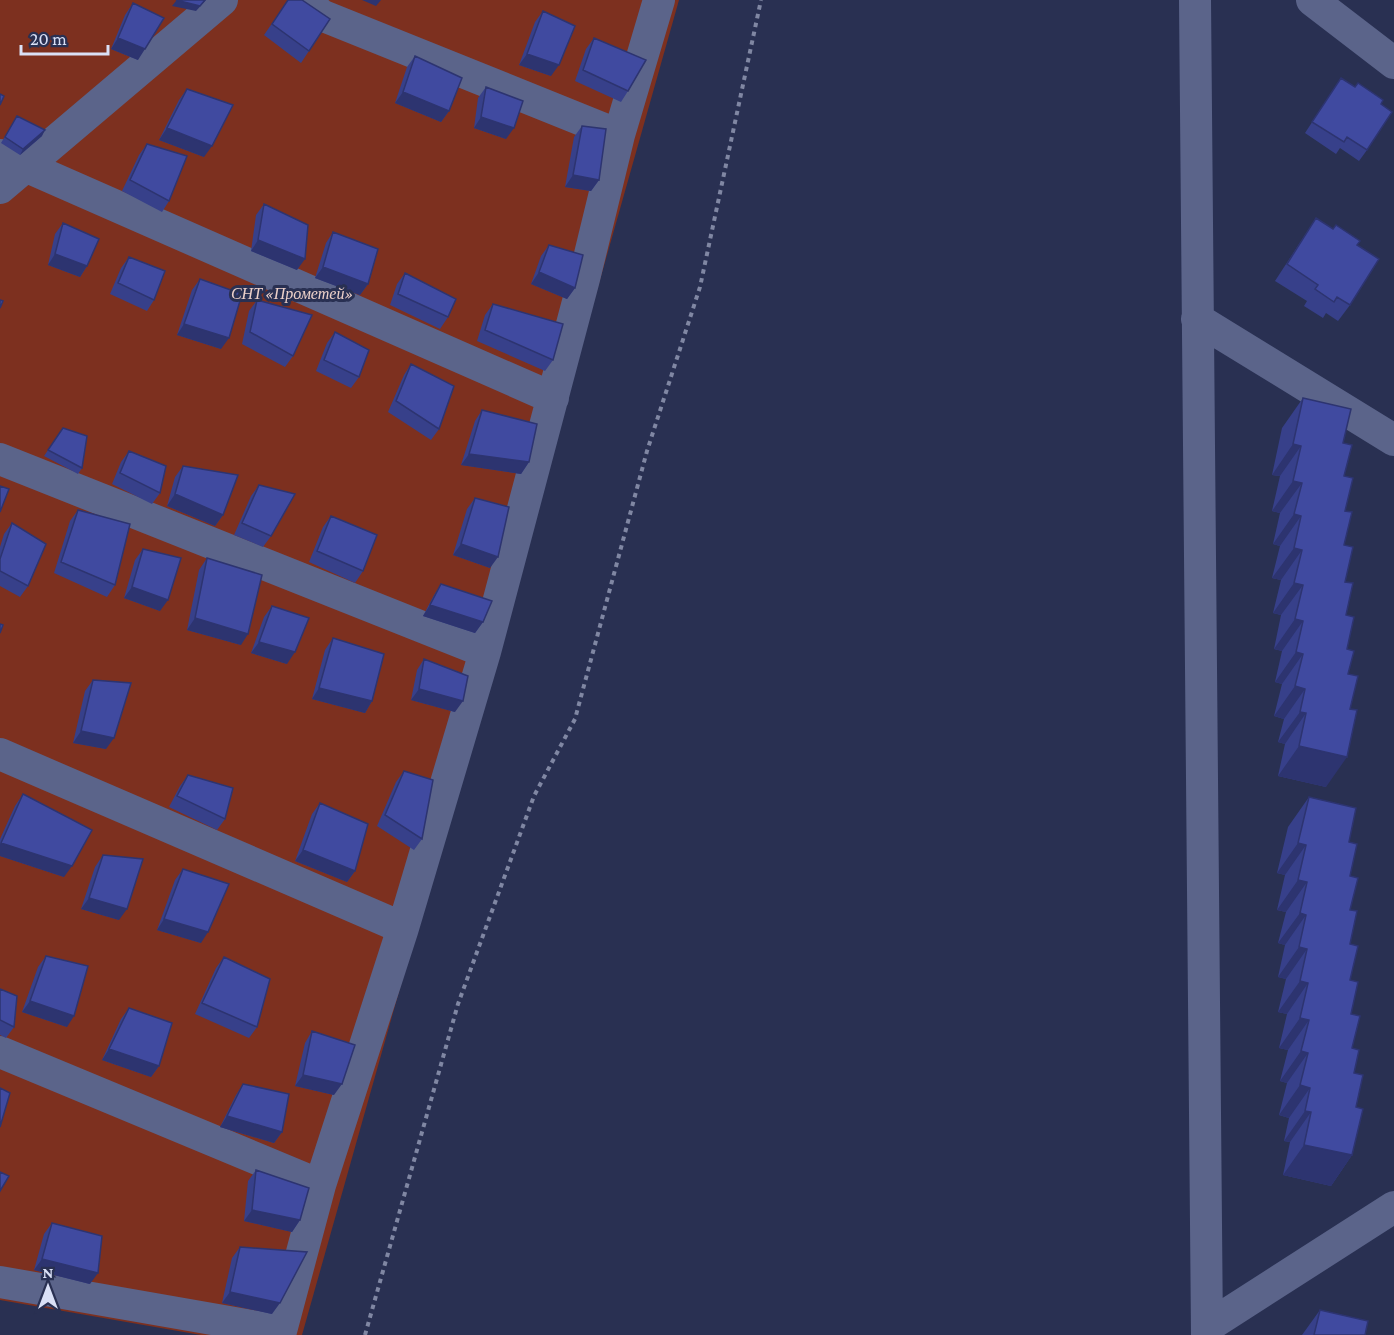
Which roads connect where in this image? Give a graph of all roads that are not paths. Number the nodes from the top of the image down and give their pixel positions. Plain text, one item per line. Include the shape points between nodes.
1 (222, 0) edge
2 (304, 0) edge
3 (659, 0) edge
4 (1195, 0) edge
5 (1312, 0) edge
6 (1394, 63) edge
7 (619, 135) junction
8 (13, 160) edge
9 (0, 188) edge
10 (1197, 319) junction
11 (553, 398) junction
12 (1394, 440) edge
13 (0, 459) edge
14 (485, 652) junction
15 (0, 754) edge
16 (403, 928) junction
17 (0, 1052) edge
18 (320, 1185) junction
19 (1394, 1207) edge
20 (0, 1282) edge
21 (1207, 1331) edge

1 - 8 street
2 - 7 street via 321,15
3 - 7 street
4 - 10 street
5 - 6 street
7 - 11 street
8 - 9 street
8 - 11 street
10 - 12 street
10 - 21 street
11 - 14 street
13 - 14 street
14 - 16 street
15 - 16 street
16 - 18 street
17 - 18 street
18 - 20 street via 281,1331
19 - 21 street

